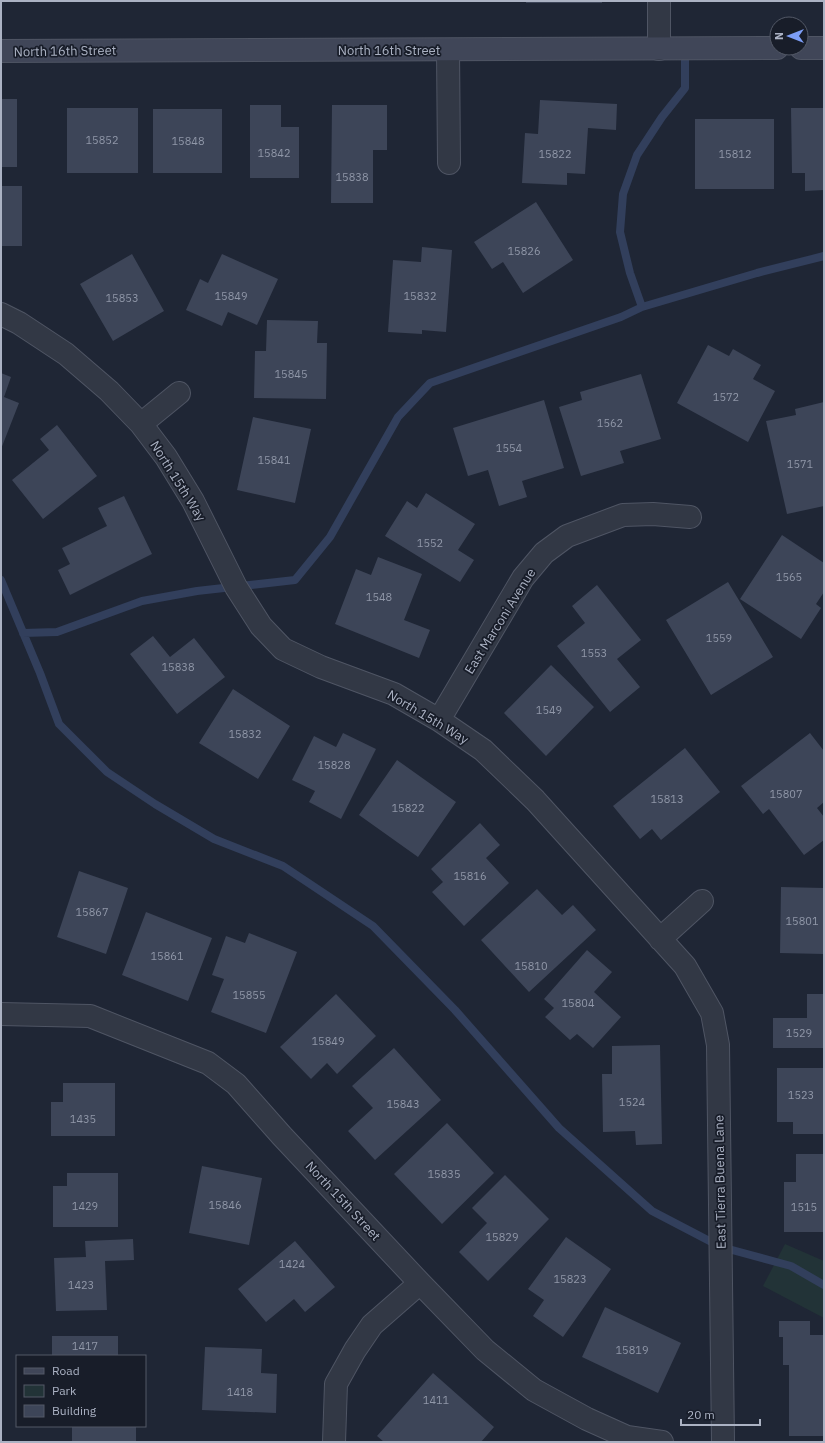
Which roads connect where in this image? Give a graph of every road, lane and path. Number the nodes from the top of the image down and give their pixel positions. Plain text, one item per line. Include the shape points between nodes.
1 (659, 1) edge
2 (769, 48) edge
3 (809, 48) edge
4 (824, 48) edge
5 (659, 49) junction
6 (448, 50) junction
7 (1, 51) edge
8 (449, 163) dead end
9 (1, 314) edge
10 (179, 393) dead end
11 (141, 424) junction
12 (690, 517) dead end
13 (439, 720) junction
14 (702, 902) dead end
15 (660, 938) junction
16 (1, 1014) edge
17 (420, 1283) junction
18 (334, 1442) edge
19 (662, 1442) edge
20 (723, 1442) edge

1 - 5 street
2 - 5 street, North 16th Street
3 - 4 street
5 - 6 street, North 16th Street
6 - 7 street, North 16th Street
6 - 8 street
9 - 11 street, North 15th Way via 66,354 109,391
10 - 11 street
11 - 13 street, North 15th Way via 194,501 236,587 261,626 283,649 321,667 394,694
12 - 13 street, East Marconi Avenue via 623,515 567,536 544,553 523,578
13 - 15 street, North 15th Way via 483,750 535,800
14 - 15 street
15 - 20 street, East Tierra Buena Lane via 685,966 712,1013 718,1045
16 - 17 street, North 15th Street via 90,1016 208,1063 236,1084
17 - 18 street via 372,1325 354,1350 336,1384
17 - 19 street, North 15th Street via 485,1350 534,1390 627,1437

